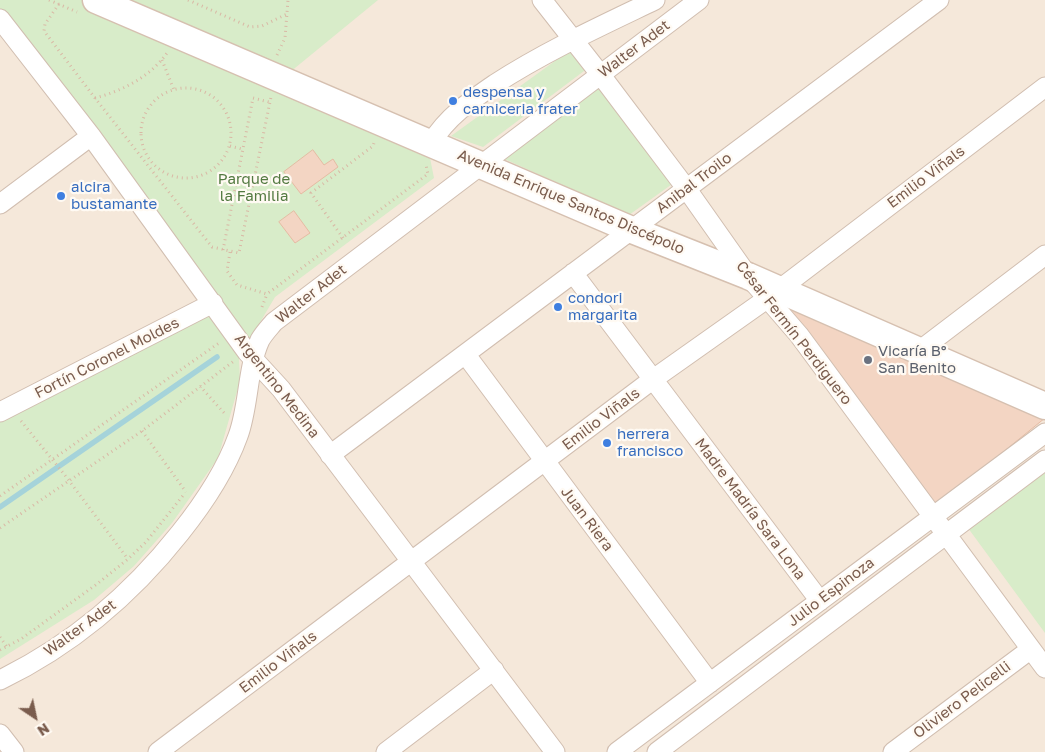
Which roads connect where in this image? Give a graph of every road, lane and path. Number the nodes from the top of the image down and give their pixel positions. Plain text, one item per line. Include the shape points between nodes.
1 (96, 0) edge
2 (188, 0) edge
3 (288, 0) edge
4 (542, 0) edge
5 (655, 0) edge
6 (698, 0) edge
7 (939, 0) edge
8 (59, 4) dead end
9 (287, 14) junction
10 (1, 22) edge
11 (573, 39) junction
12 (169, 51) dead end
13 (162, 60) junction
14 (600, 74) junction
15 (270, 82) junction
16 (1045, 87) edge
17 (174, 90) junction
18 (95, 98) junction
19 (262, 100) junction
20 (269, 102) junction
21 (91, 136) junction
22 (377, 138) dead end
23 (230, 146) junction
24 (242, 149) junction
25 (428, 150) junction
26 (147, 161) junction
27 (481, 165) junction
28 (686, 188) junction
29 (0, 204) edge
30 (632, 230) junction
31 (343, 238) junction
32 (223, 250) junction
33 (230, 252) junction
34 (1045, 255) edge
35 (573, 273) junction
36 (748, 276) junction
37 (267, 294) junction
38 (773, 294) junction
39 (213, 303) junction
40 (261, 310) dead end
41 (226, 338) dead end
42 (920, 351) junction
43 (466, 355) junction
44 (242, 356) junction
45 (233, 369) dead end
46 (652, 380) junction
47 (200, 386) junction
48 (1045, 406) edge
49 (228, 408) dead end
50 (8, 413) edge
51 (142, 431) junction
52 (1045, 433) edge
53 (330, 455) junction
54 (53, 460) junction
55 (1045, 460) edge
56 (545, 462) junction
57 (69, 480) junction
58 (192, 484) dead end
59 (186, 492) junction
60 (0, 496) edge
61 (932, 517) junction
62 (0, 528) edge
63 (946, 535) junction
64 (128, 558) junction
65 (412, 562) junction
66 (820, 601) junction
67 (0, 637) edge
68 (7, 647) junction
69 (1030, 649) junction
70 (0, 650) edge
71 (1045, 668) edge
72 (494, 670) junction
73 (0, 680) edge
74 (710, 683) junction
75 (0, 734) edge
76 (14, 752) edge
77 (158, 752) edge
78 (386, 752) edge
79 (555, 752) edge
80 (618, 752) edge
81 (657, 752) edge
82 (893, 752) edge

1 - 15 main road, Avenida Enrique Santos Discépolo
2 - 9 path via 250,27 262,26
3 - 9 path
4 - 11 street, César Fermín Perdiguero
5 - 11 street
6 - 14 street, Walter Adet
7 - 28 street, Anibal Troilo
8 - 18 path via 45,24 44,31
9 - 15 path via 285,38
10 - 21 street, Argentino Medina
11 - 14 street, César Fermín Perdiguero
11 - 25 street via 526,64 472,100 439,130
12 - 13 path
13 - 17 path
13 - 18 path via 133,83
14 - 27 street, Walter Adet
14 - 28 street, César Fermín Perdiguero
15 - 19 path via 263,84
15 - 20 path
15 - 25 main road, Avenida Enrique Santos Discépolo
16 - 38 street, Emilio Viñals
17 - 23 path via 201,90 223,106 232,132
17 - 26 path via 150,105 143,118 140,132
18 - 26 path
19 - 20 path
19 - 24 path via 253,98
20 - 33 path via 239,253
21 - 29 street
21 - 39 street, Argentino Medina
22 - 31 path via 373,146 310,193
23 - 24 path
23 - 26 path via 214,169 186,179 172,177
24 - 32 path
25 - 27 main road, Avenida Enrique Santos Discépolo
25 - 31 path via 428,174
26 - 32 path via 209,244
27 - 30 main road, Avenida Enrique Santos Discépolo
27 - 44 street, Walter Adet via 274,322 260,341
28 - 30 street, Anibal Troilo
28 - 36 street, César Fermín Perdiguero
30 - 35 street, Anibal Troilo
30 - 36 main road, Avenida Enrique Santos Discépolo
31 - 37 path
32 - 33 path
33 - 37 path via 227,271 237,286
34 - 42 street
35 - 43 street, Anibal Troilo
35 - 46 street, Madre Madría Sara Lona
36 - 38 main road, Avenida Enrique Santos Discépolo
37 - 40 path
38 - 42 main road, Avenida Enrique Santos Discépolo
38 - 46 street, Emilio Viñals
38 - 61 street, César Fermín Perdiguero via 799,335
39 - 44 street, Argentino Medina
39 - 50 street, Fortín Coronel Moldes
41 - 54 path
42 - 48 main road, Avenida Enrique Santos Discépolo
43 - 53 street, Anibal Troilo
43 - 56 street, Juan Riera
44 - 45 path
44 - 47 path
44 - 53 street, Argentino Medina via 282,389
44 - 73 street, Walter Adet via 239,434 211,492 190,521 135,586 109,609 37,660
46 - 56 street, Emilio Viñals
46 - 66 street, Madre Madría Sara Lona
47 - 49 path via 227,416
47 - 51 path
50 - 54 path
51 - 57 path
51 - 59 path
52 - 61 street, Julio Espinoza
53 - 65 street, Argentino Medina
54 - 57 path
54 - 60 path
55 - 63 street, Julio Espinoza
56 - 65 street, Emilio Viñals
56 - 74 street, Juan Riera
57 - 62 path
57 - 64 path
58 - 59 path
59 - 64 path via 146,542
61 - 63 street, César Fermín Perdiguero
61 - 66 street, Julio Espinoza
63 - 69 street, César Fermín Perdiguero
63 - 81 street, Julio Espinoza
64 - 68 path via 97,584
65 - 72 street, Argentino Medina
65 - 77 street, Emilio Viñals
66 - 74 street, Julio Espinoza
67 - 68 path
68 - 70 path
69 - 71 street, César Fermín Perdiguero
69 - 82 street, Oliviero Pelicelli
72 - 78 street
72 - 79 street, Argentino Medina
74 - 80 street, Julio Espinoza
75 - 76 street

